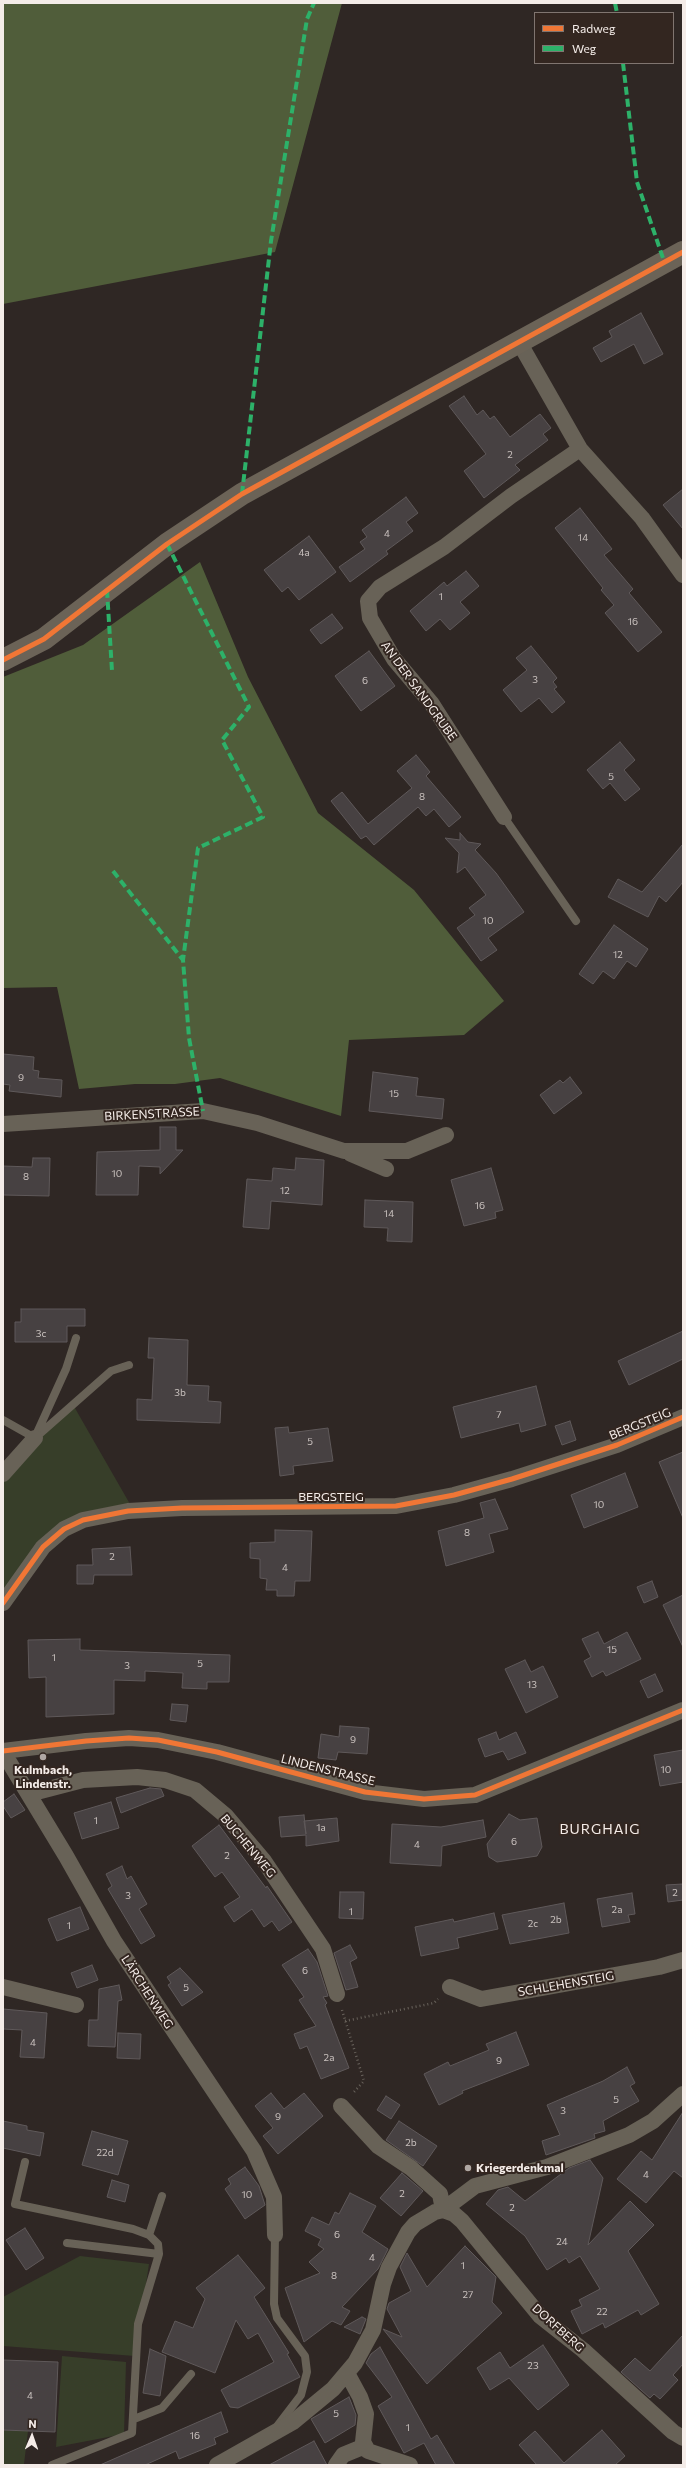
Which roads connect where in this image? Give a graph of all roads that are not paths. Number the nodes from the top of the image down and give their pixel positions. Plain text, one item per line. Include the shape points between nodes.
1 (683, 252) edge
2 (519, 342) junction
3 (580, 448) junction
4 (683, 576) edge
5 (3, 660) edge
6 (504, 817) joint
7 (576, 921) dead end
8 (3, 1124) edge
9 (446, 1135) dead end
10 (344, 1151) junction
11 (386, 1169) dead end
12 (76, 1338) dead end
13 (129, 1365) dead end
14 (683, 1417) edge
15 (3, 1420) edge
16 (35, 1438) junction
17 (3, 1474) edge
18 (3, 1603) edge
19 (683, 1710) edge
20 (3, 1751) edge
21 (29, 1794) junction
22 (683, 1960) edge
23 (3, 1987) edge
24 (450, 1987) road end
25 (337, 1994) road end
26 (76, 2006) dead end
27 (683, 2094) edge
28 (342, 2106) road end
29 (25, 2162) dead end
30 (162, 2196) dead end
31 (443, 2210) junction
32 (149, 2235) junction
33 (276, 2235) joint
34 (67, 2243) dead end
35 (159, 2254) junction
36 (347, 2373) junction
37 (191, 2374) dead end
38 (134, 2419) junction
39 (267, 2436) junction
40 (683, 2438) edge
41 (365, 2446) junction
42 (52, 2465) edge
43 (217, 2465) edge
44 (336, 2465) edge
45 (410, 2465) edge

1 - 2 street
2 - 3 street
2 - 5 street via 242,494 167,544 44,639
3 - 4 street via 642,518
3 - 6 street, AN DER SANDGRUBE via 444,547 380,587 368,602 370,618 394,659 432,704
6 - 7 lane
8 - 10 street, BIRKENSTRASSE via 203,1111 257,1123
9 - 10 street, BIRKENSTRASSE via 408,1151
10 - 11 street, BIRKENSTRASSE
12 - 16 lane via 66,1369
13 - 16 lane via 111,1371
14 - 18 street, BERGSTEIG via 617,1445 512,1478 454,1495 396,1506 182,1508 128,1511 83,1520 64,1529 43,1547
15 - 16 lane
16 - 17 street
19 - 20 street, LINDENSTRASSE via 475,1795 424,1799 365,1792 218,1752 158,1740 129,1738 86,1741
20 - 21 street, LÄRCHENWEG
21 - 25 street, BUCHENWEG via 83,1780 136,1777 165,1780 195,1790 226,1816 264,1861 323,1950
21 - 33 street, LÄRCHENWEG via 114,1941 254,2151 274,2197
22 - 24 street, SCHLEHENSTEIG via 660,1967 481,1999
23 - 26 street
27 - 31 street via 653,2121 629,2135 547,2167 475,2186
28 - 31 street via 378,2146 411,2168 440,2194
29 - 32 lane via 15,2204 133,2229
30 - 32 lane
31 - 36 street via 415,2224 400,2244 383,2284 373,2330
31 - 40 street, DORFBERG via 454,2214 462,2221 540,2316 583,2350 662,2423
32 - 35 lane via 158,2244
33 - 39 lane via 274,2304 277,2318 305,2356 307,2372 301,2396
34 - 35 lane
35 - 38 lane via 138,2324
36 - 39 street via 333,2389 293,2422
36 - 41 street via 366,2414 363,2442
37 - 38 lane via 162,2408
38 - 42 lane via 132,2433
39 - 43 street
41 - 44 street via 343,2455
41 - 45 street via 375,2454

